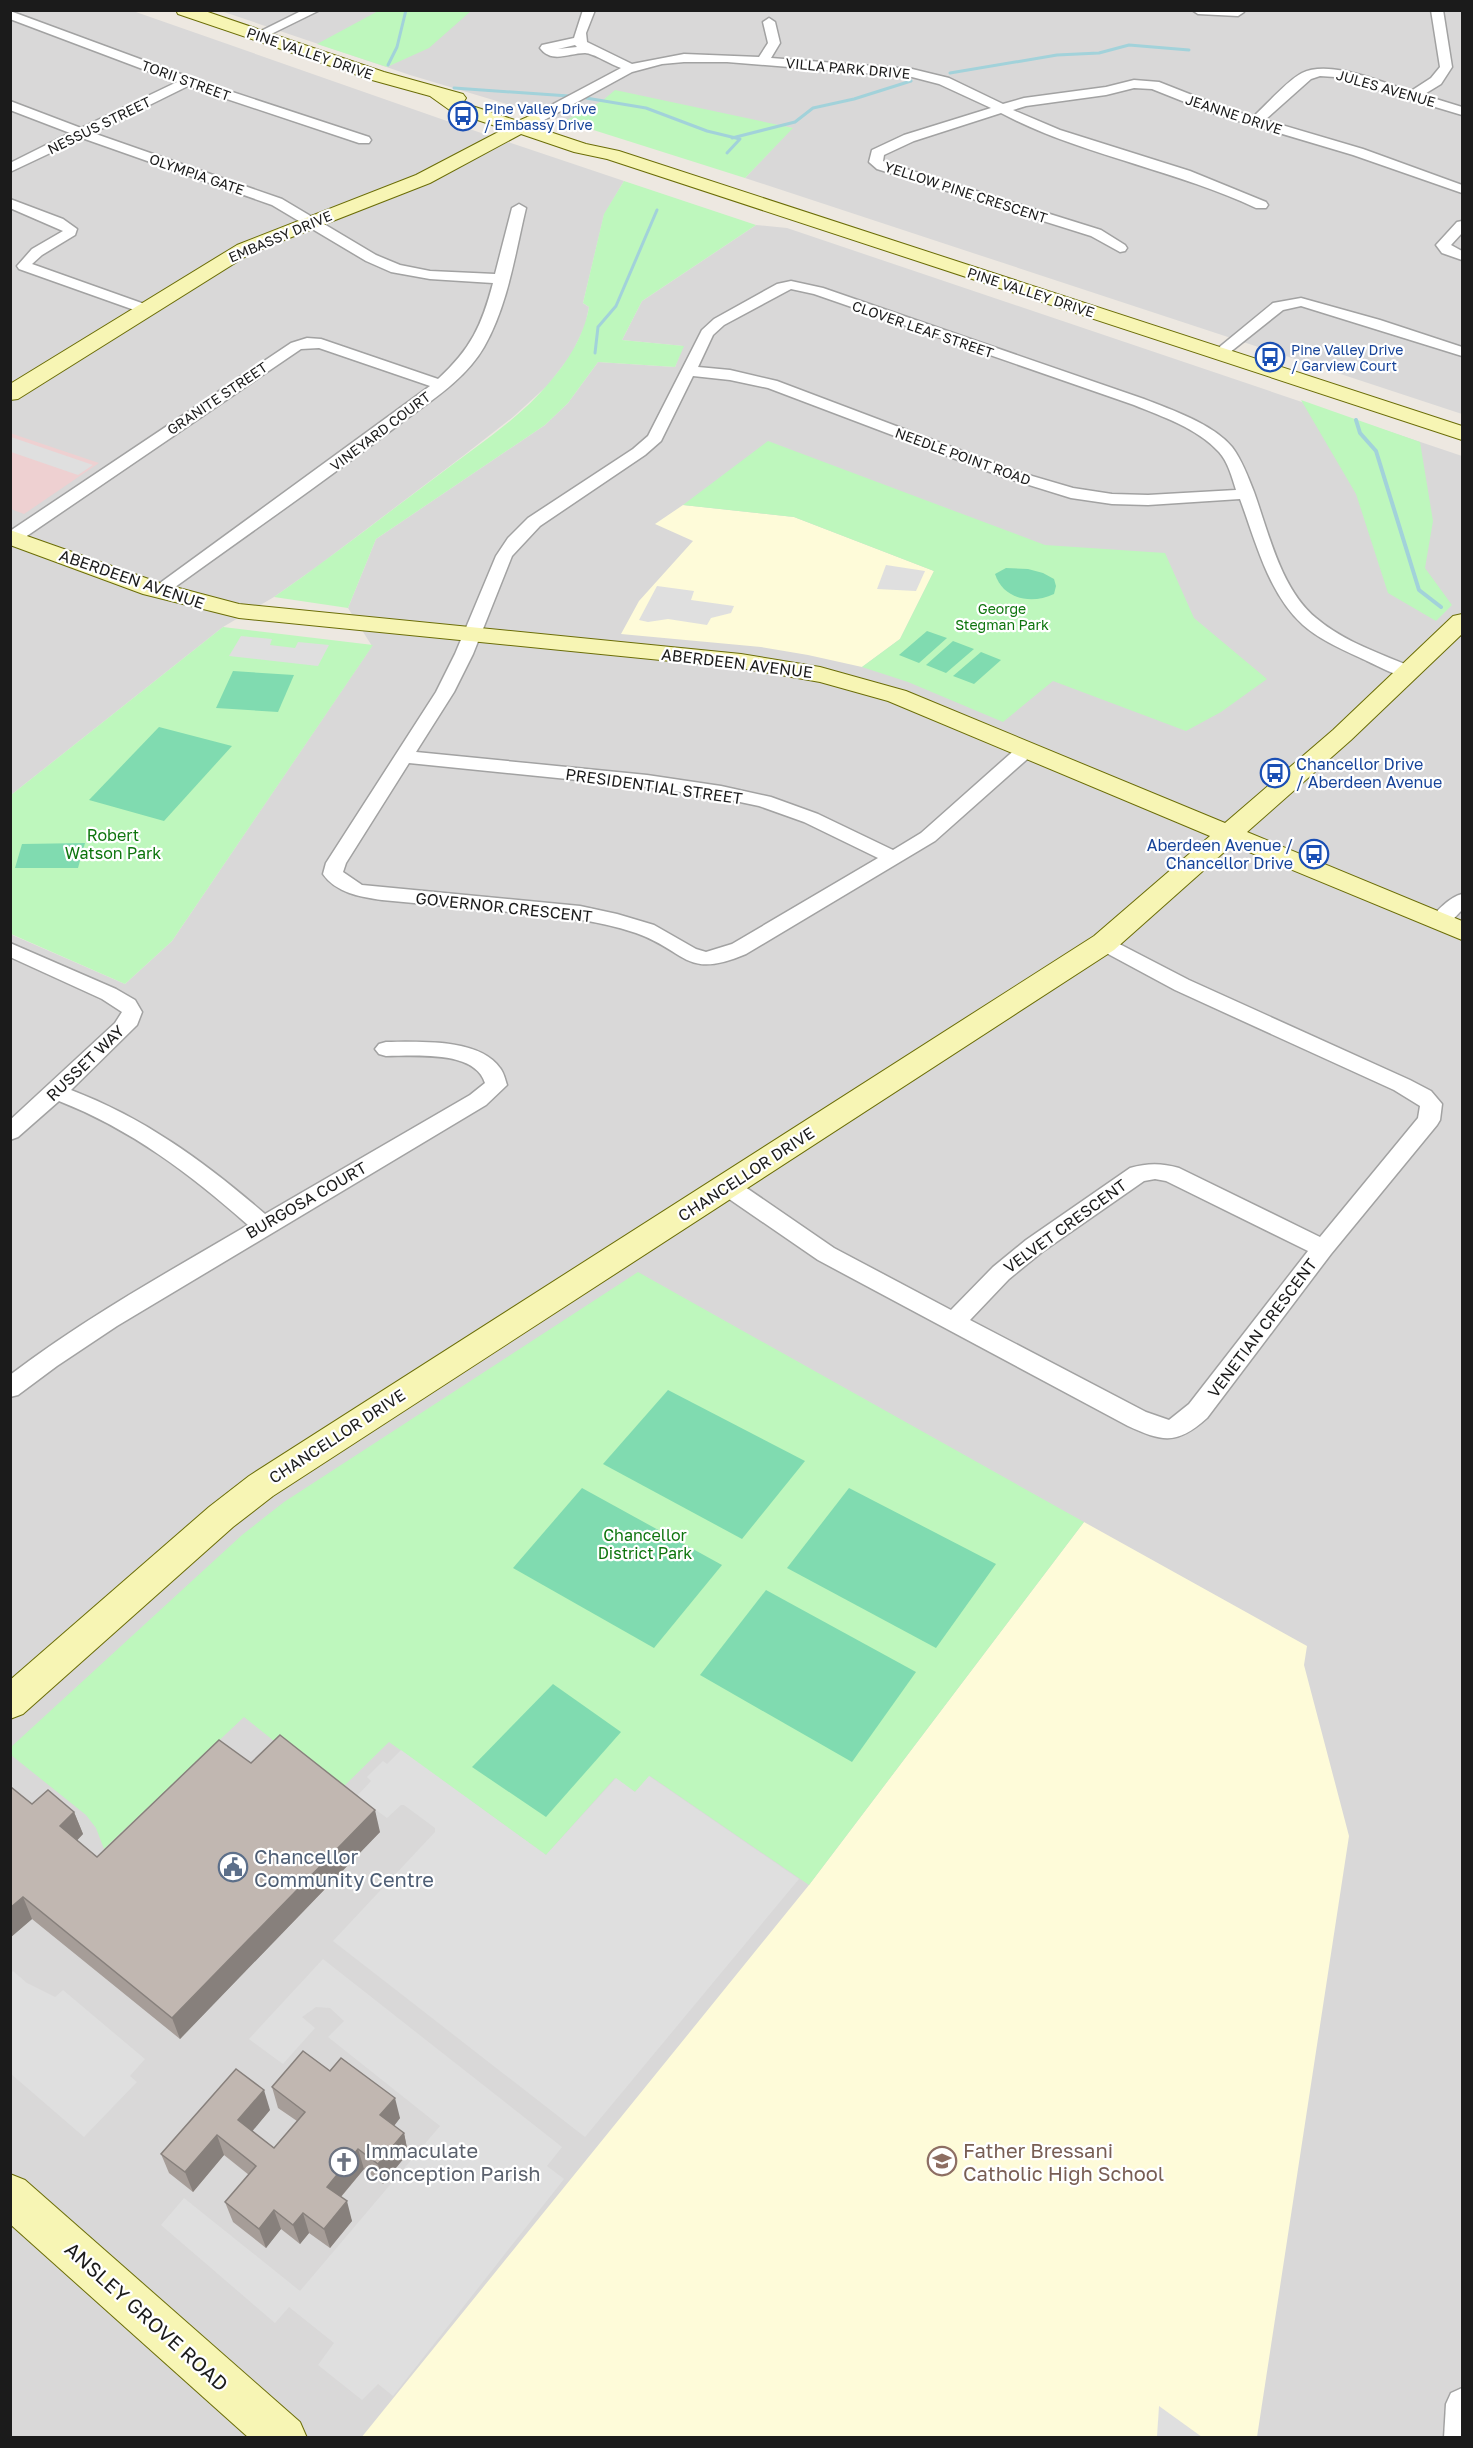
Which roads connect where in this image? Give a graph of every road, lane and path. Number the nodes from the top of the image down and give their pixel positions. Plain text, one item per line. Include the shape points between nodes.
1 (184, 10) edge
2 (314, 10) edge
3 (589, 10) edge
4 (1198, 10) edge
5 (1437, 10) edge
6 (1238, 12) dead end
7 (10, 15) edge
8 (770, 22) dead end
9 (257, 36) junction
10 (763, 61) junction
11 (632, 68) junction
12 (188, 81) junction
13 (1414, 95) junction
14 (10, 105) edge
15 (1002, 108) junction
16 (1462, 111) edge
17 (1255, 122) junction
18 (526, 125) junction
19 (81, 133) junction
20 (364, 140) dead end
21 (10, 168) edge
22 (1462, 189) edge
23 (10, 203) edge
24 (1260, 205) dead end
25 (519, 208) dead end
26 (310, 222) junction
27 (1462, 225) edge
28 (1120, 248) dead end
29 (1462, 256) edge
30 (501, 279) junction
31 (1296, 287) dead end
32 (1301, 302) junction
33 (145, 309) junction
34 (1462, 352) edge
35 (1219, 354) junction
36 (688, 371) junction
37 (441, 385) junction
38 (10, 394) edge
39 (1459, 434) edge
40 (1246, 494) junction
41 (11, 538) edge
42 (158, 591) junction
43 (1462, 621) edge
44 (472, 635) junction
45 (1408, 672) junction
46 (1026, 750) junction
47 (405, 757) junction
48 (1230, 834) junction
49 (892, 857) junction
50 (1462, 900) edge
51 (1451, 926) edge
52 (1104, 943) junction
53 (10, 949) edge
54 (386, 1049) dead end
55 (56, 1092) junction
56 (10, 1132) edge
57 (727, 1186) junction
58 (263, 1225) junction
59 (1323, 1248) junction
60 (953, 1322) junction
61 (10, 1388) edge
62 (10, 1703) edge
63 (10, 2195) edge
64 (1462, 2404) edge
65 (284, 2438) edge
66 (1460, 2438) edge

1 - 9 street, PINE VALLEY DRIVE
2 - 9 street
3 - 11 street via 581,26 584,44
4 - 6 street
5 - 13 street via 1446,67 1436,81
7 - 12 street, TORII STREET
8 - 10 street via 774,43
9 - 18 street, PINE VALLEY DRIVE via 378,76 471,101
10 - 11 street, VILLA PARK DRIVE via 689,58
10 - 15 street, VILLA PARK DRIVE via 922,75
11 - 18 street, VILLA PARK DRIVE
12 - 19 street, NESSUS STREET
12 - 20 street, TORII STREET
13 - 16 street, JULES AVENUE
13 - 17 street, JULES AVENUE via 1336,73 1312,73
14 - 19 street, OLYMPIA GATE
15 - 17 street, JEANNE DRIVE via 1143,84
15 - 24 street, VILLA PARK DRIVE via 1052,133 1155,164
15 - 28 street, YELLOW PINE CRESCENT via 897,142 877,153 876,162 1096,233
17 - 22 street, JEANNE DRIVE
18 - 26 street, EMBASSY DRIVE via 423,179
18 - 35 street, PINE VALLEY DRIVE via 592,141 612,155
19 - 21 street, NESSUS STREET
19 - 26 street, OLYMPIA GATE via 267,198
23 - 33 street via 70,229 24,266
25 - 30 street, VINEYARD COURT
26 - 30 street, OLYMPIA GATE via 396,268 430,275
26 - 33 street, EMBASSY DRIVE via 244,249
27 - 29 street via 1443,245
30 - 37 street, VINEYARD COURT via 483,337
31 - 32 street
32 - 34 street
32 - 35 street via 1278,306
33 - 38 street, EMBASSY DRIVE
35 - 39 street, PINE VALLEY DRIVE
36 - 40 street, NEEDLE POINT ROAD via 772,384 1009,474 1071,493 1148,500
36 - 40 street, CLOVER LEAF STREET via 700,344 719,322 782,287 801,287 1178,416 1225,449
36 - 44 street, CLOVER LEAF STREET via 655,438 534,522 514,542
37 - 41 street, GRANITE STREET via 321,344 296,346
37 - 42 street, VINEYARD COURT
40 - 45 street, CLOVER LEAF STREET via 1276,574 1310,622 1347,645
41 - 42 street, ABERDEEN AVENUE
42 - 44 street, ABERDEEN AVENUE via 266,615
43 - 45 street, CHANCELLOR DRIVE
44 - 46 street, ABERDEEN AVENUE via 741,661 819,673 897,696
44 - 47 street, GOVERNOR CRESCENT via 445,692
45 - 48 street, CHANCELLOR DRIVE
46 - 48 street, ABERDEEN AVENUE
46 - 49 street, GOVERNOR CRESCENT via 937,830
47 - 49 street, PRESIDENTIAL STREET via 721,792 764,801 811,818
47 - 49 street, GOVERNOR CRESCENT via 336,863 333,874 357,890 580,912 647,930 689,954 706,959 739,949
48 - 51 street, ABERDEEN AVENUE
48 - 52 street, CHANCELLOR DRIVE
50 - 51 street
52 - 57 street, CHANCELLOR DRIVE
52 - 59 street, VENETIAN CRESCENT via 1182,985 1402,1085 1431,1104 1429,1120
53 - 55 street, RUSSET WAY via 109,994 128,1005 132,1012 130,1020
54 - 58 street, BURGOSA COURT via 465,1053 488,1066 496,1076 496,1085 478,1100
55 - 56 street, RUSSET WAY
55 - 58 street via 142,1130 190,1162
57 - 60 street, VENETIAN CRESCENT via 826,1254
57 - 62 street, CHANCELLOR DRIVE via 261,1485
58 - 61 street, BURGOSA COURT via 41,1363
59 - 60 street, VELVET CRESCENT via 1171,1174 1138,1174 1034,1246
59 - 60 street, VENETIAN CRESCENT via 1198,1411 1180,1428 1162,1431
63 - 65 street, ANSLEY GROVE ROAD
64 - 66 street

